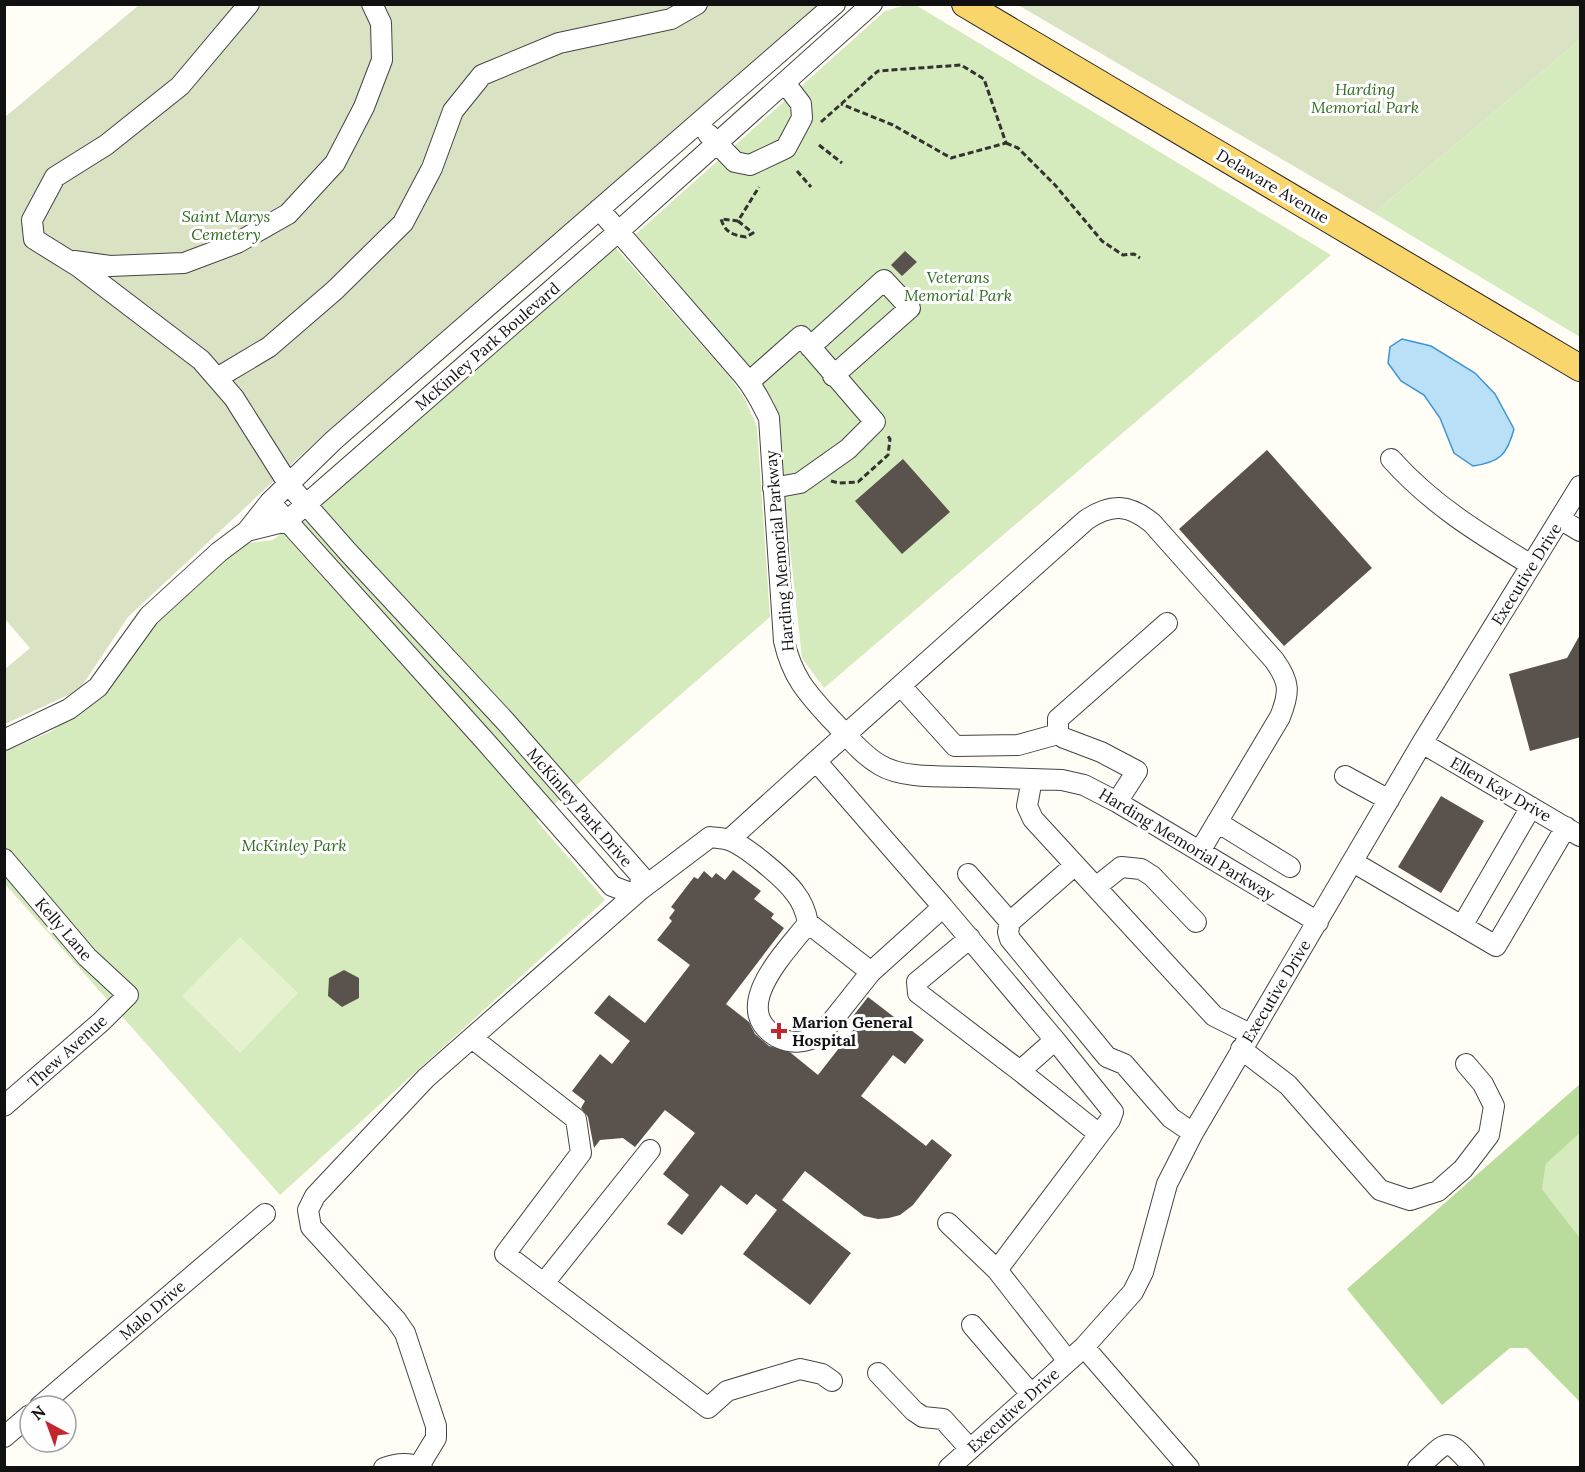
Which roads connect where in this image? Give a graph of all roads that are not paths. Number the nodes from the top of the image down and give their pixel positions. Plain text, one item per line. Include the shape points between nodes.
1 (249, 4) edge
2 (372, 4) edge
3 (698, 4) edge
4 (835, 4) edge
5 (872, 4) edge
6 (965, 4) edge
7 (785, 83) junction
8 (698, 123) junction
9 (717, 143) junction
10 (599, 209) junction
11 (619, 231) junction
12 (68, 260) junction
13 (810, 347) junction
14 (1581, 368) edge
15 (833, 376) junction
16 (217, 378) junction
17 (748, 382) junction
18 (1391, 459) dead end
19 (289, 485) junction
20 (1581, 486) edge
21 (773, 488) junction
22 (270, 502) junction
23 (306, 504) junction
24 (1560, 519) junction
25 (287, 521) junction
26 (247, 531) junction
27 (1581, 531) edge
28 (1532, 565) junction
29 (1167, 623) dead end
30 (902, 686) junction
31 (1058, 734) junction
32 (847, 735) junction
33 (4, 740) edge
34 (1422, 743) junction
35 (816, 761) junction
36 (1346, 776) dead end
37 (1032, 779) junction
38 (1389, 800) junction
39 (1118, 802) junction
40 (1531, 807) junction
41 (1217, 822) junction
42 (1573, 831) edge
43 (729, 840) junction
44 (1200, 851) junction
45 (4, 859) edge
46 (1353, 862) junction
47 (1075, 865) junction
48 (1290, 867) dead end
49 (968, 874) dead end
50 (1096, 887) junction
51 (640, 890) junction
52 (943, 907) junction
53 (1010, 922) junction
54 (1196, 922) dead end
55 (1318, 922) junction
56 (808, 923) junction
57 (1462, 926) junction
58 (970, 938) junction
59 (871, 972) junction
60 (128, 995) joint
61 (472, 1038) junction
62 (1055, 1040) junction
63 (1245, 1042) junction
64 (1466, 1064) dead end
65 (1020, 1071) junction
66 (4, 1106) edge
67 (1193, 1132) junction
68 (1099, 1134) junction
69 (650, 1150) dead end
70 (265, 1214) dead end
71 (948, 1222) dead end
72 (997, 1270) junction
73 (544, 1283) junction
74 (972, 1325) dead end
75 (1084, 1347) junction
76 (1068, 1361) junction
77 (878, 1373) dead end
78 (832, 1381) dead end
79 (54, 1394) edge
80 (1031, 1394) junction
81 (18, 1425) edge
82 (4, 1437) edge
83 (961, 1461) edge
84 (384, 1467) edge
85 (420, 1467) edge
86 (1188, 1467) edge
87 (1418, 1467) edge
88 (1474, 1467) edge

1 - 12 street, McKinley Park Drive via 180,86 106,146 55,177 32,220 34,239
2 - 12 street via 381,22 382,60 364,107 335,163 288,214 237,243 184,263 110,266
3 - 16 street via 671,19 559,43 482,75 453,111 432,168 403,223 269,347
4 - 8 street, McKinley Park Boulevard
5 - 7 street, McKinley Park Boulevard
6 - 14 main road, Delaware Avenue
7 - 9 street, McKinley Park Boulevard
7 - 9 street via 801,104 802,118 786,148 750,165 735,162
8 - 9 street
8 - 10 street, McKinley Park Boulevard
9 - 11 street, McKinley Park Boulevard
10 - 11 street, Harding Memorial Parkway
10 - 19 street, McKinley Park Boulevard via 334,440
11 - 17 street, Harding Memorial Parkway
11 - 23 street, McKinley Park Boulevard
12 - 16 street, McKinley Park Drive via 201,360
13 - 15 street
13 - 15 street via 884,280 910,308
13 - 17 street via 801,336
15 - 21 street via 875,422 848,449 800,483
16 - 19 street, McKinley Park Drive
17 - 21 street, Harding Memorial Parkway via 769,418
18 - 28 street via 1464,525
19 - 22 street, McKinley Park Boulevard
19 - 23 street, McKinley Park Drive
20 - 24 street, Executive Drive
21 - 32 street, Harding Memorial Parkway via 783,641 788,658 804,690
22 - 25 street, McKinley Park Drive
22 - 26 street, McKinley Park Boulevard
23 - 25 street, McKinley Park Boulevard
23 - 51 street, McKinley Park Drive via 641,876
24 - 27 street
24 - 28 street, Executive Drive
25 - 26 street, McKinley Park Boulevard
25 - 51 street, McKinley Park Drive via 612,886 628,892
26 - 33 street, McKinley Park Boulevard via 149,616 98,687 69,709
28 - 34 street, Executive Drive
29 - 31 street via 1058,719
30 - 31 street via 955,746 1018,746
30 - 32 street
30 - 41 street via 1086,520 1112,508 1127,508 1141,514 1274,660 1288,686 1280,717
31 - 39 street via 1137,771
32 - 35 street
32 - 37 street, Harding Memorial Parkway via 875,762 899,772
34 - 38 street, Executive Drive
34 - 40 street, Ellen Kay Drive
35 - 43 street
35 - 52 street
36 - 38 street
37 - 39 street, Harding Memorial Parkway via 1084,785
37 - 47 street via 1027,806 1033,819
38 - 46 street, Executive Drive
39 - 44 street, Harding Memorial Parkway
40 - 42 street, Ellen Kay Drive
40 - 57 street
41 - 44 street
41 - 48 street
42 - 57 street via 1496,946
43 - 51 street via 710,837
43 - 56 street via 794,891 805,908
44 - 55 street, Harding Memorial Parkway
45 - 60 street, Kelly Lane via 87,957
46 - 55 street, Executive Drive
46 - 57 street
47 - 50 street
47 - 53 street
49 - 53 street
50 - 54 street via 1122,867 1141,869
50 - 63 street via 1214,1016
51 - 61 street
52 - 58 street
52 - 59 street
53 - 67 street via 1010,939 1107,1057 1124,1064 1171,1118
55 - 63 street, Executive Drive
56 - 59 street
56 - 59 street via 760,990 759,1015 774,1035 797,1043 821,1035
58 - 62 street
58 - 65 street via 917,982 918,993
60 - 66 street, Thew Avenue
61 - 73 street via 576,1119 581,1154 505,1254
61 - 85 street via 426,1078 315,1196 308,1210 311,1227 405,1333 436,1426 436,1438
62 - 65 street
62 - 68 street via 1113,1112
63 - 64 street via 1380,1190 1410,1200 1438,1191 1463,1169 1488,1135 1494,1106 1484,1084
63 - 67 street, Executive Drive
65 - 68 street
67 - 75 street, Executive Drive via 1167,1184 1143,1272 1133,1292
68 - 72 street
69 - 73 street
70 - 79 street, Malo Drive
71 - 72 street
72 - 76 street
73 - 78 street via 708,1408 727,1391 800,1369 822,1374
74 - 80 street
75 - 76 street, Executive Drive
75 - 86 street
76 - 80 street, Executive Drive
77 - 83 street via 914,1411 923,1417 943,1419
80 - 83 street, Executive Drive
81 - 82 street
84 - 85 street
87 - 88 street via 1443,1445 1450,1444

